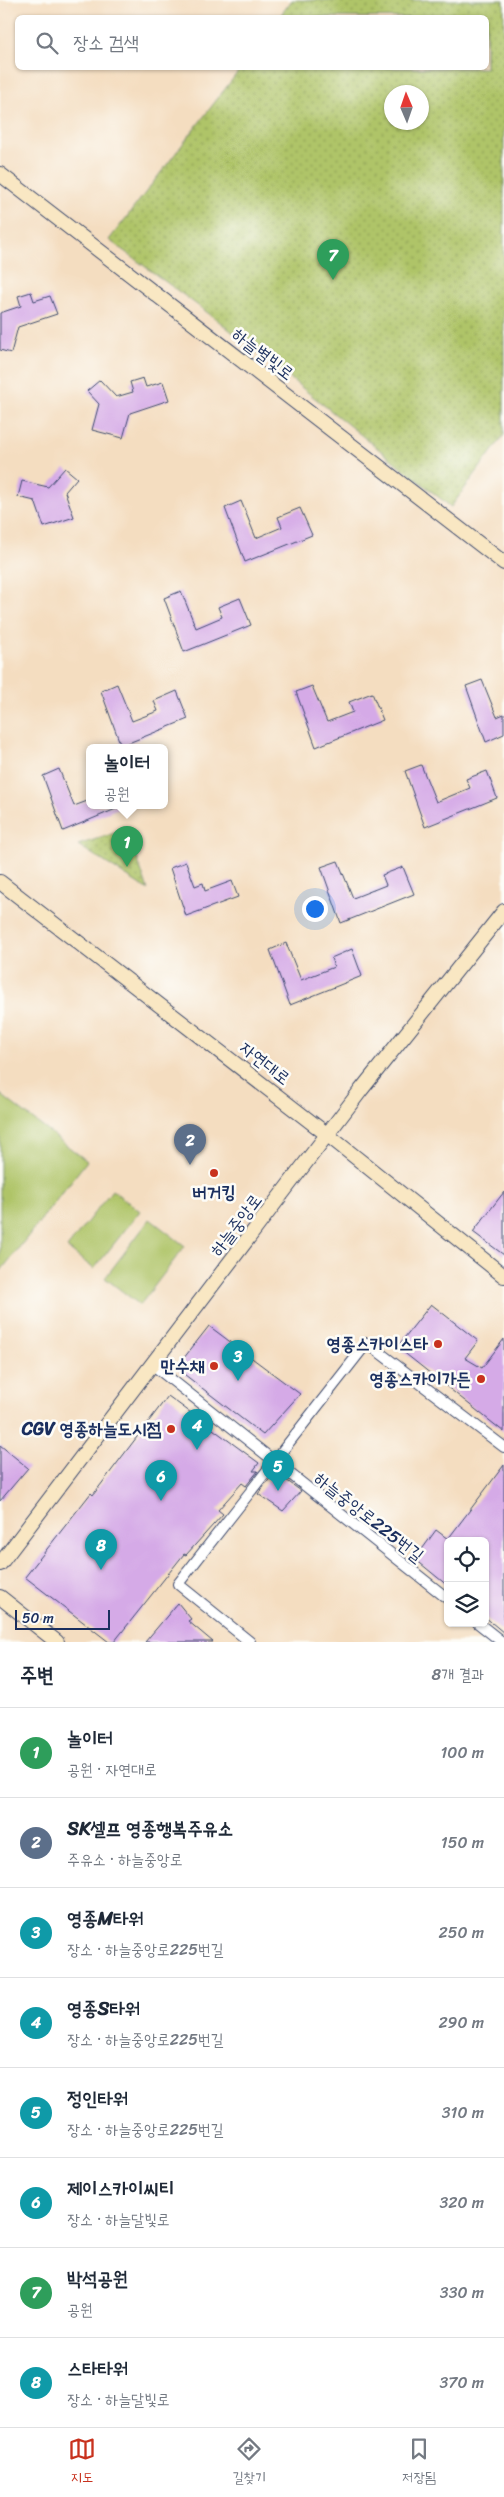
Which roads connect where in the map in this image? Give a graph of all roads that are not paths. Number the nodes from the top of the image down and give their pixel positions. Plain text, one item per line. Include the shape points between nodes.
1 (0, 174) edge
2 (504, 563) edge
3 (0, 882) edge
4 (502, 916) edge
5 (328, 1136) junction
6 (504, 1276) edge
7 (153, 1365) junction
8 (504, 1447) edge
9 (274, 1462) junction
10 (0, 1564) edge
11 (0, 1597) edge
12 (444, 1597) edge
13 (483, 1627) edge
14 (57, 1642) edge
15 (250, 1642) edge
16 (502, 1642) edge

1 - 2 street, 하늘별빛로
3 - 5 street, 자연대로
4 - 5 street, 하늘중앙로 via 361,1090
5 - 6 street, 자연대로
5 - 7 street, 하늘중앙로
7 - 9 street, 하늘중앙로225번길
7 - 10 street, 하늘중앙로
8 - 9 street via 367,1343
9 - 12 street, 하늘중앙로225번길
9 - 15 street via 178,1584
11 - 14 street
13 - 16 street

